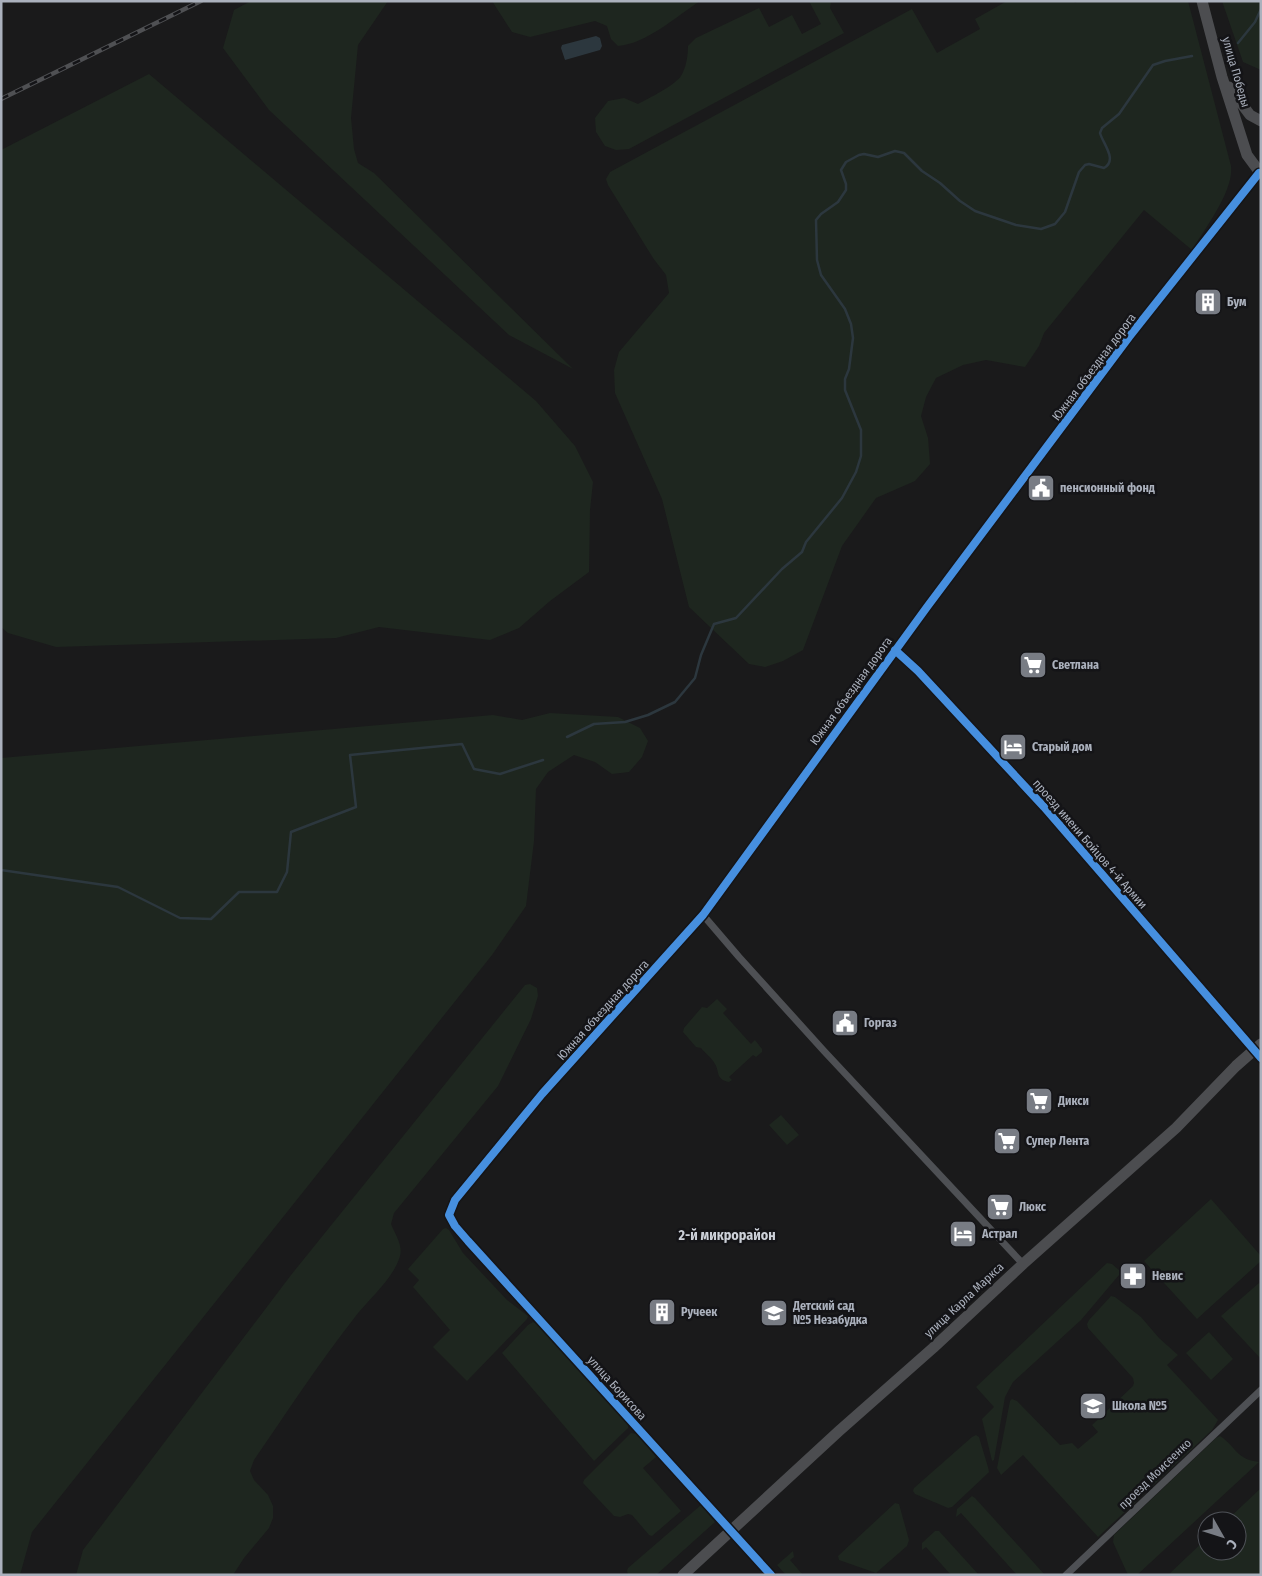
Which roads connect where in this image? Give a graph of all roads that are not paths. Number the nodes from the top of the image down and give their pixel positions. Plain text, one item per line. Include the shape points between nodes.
1 (1202, 1) edge
2 (1222, 77) junction
3 (1261, 121) edge
4 (1260, 173) edge
5 (896, 650) junction
6 (703, 915) junction
7 (1258, 1051) edge
8 (449, 1215) joint
9 (1023, 1264) junction
10 (1261, 1390) edge
11 (731, 1531) junction
12 (683, 1575) edge
13 (771, 1575) edge
14 (1066, 1575) edge

1 - 2 main road, улица Победы
2 - 3 main road via 1250,116
2 - 4 main road, улица Победы via 1247,154
4 - 5 street, Южная объездная дорога via 1130,337
5 - 6 street, Южная объездная дорога
5 - 7 street, проезд имени Бойцов 4-й Армии via 1038,800
6 - 8 street, Южная объездная дорога via 533,1106 455,1200
6 - 9 street via 805,1030
7 - 9 main road, улица Карла Маркса
8 - 11 street, улица Борисова via 468,1241
9 - 11 main road, улица Карла Маркса
10 - 14 street, проезд Моисеенко
11 - 12 main road, улица Карла Маркса
11 - 13 street, улица Борисова

